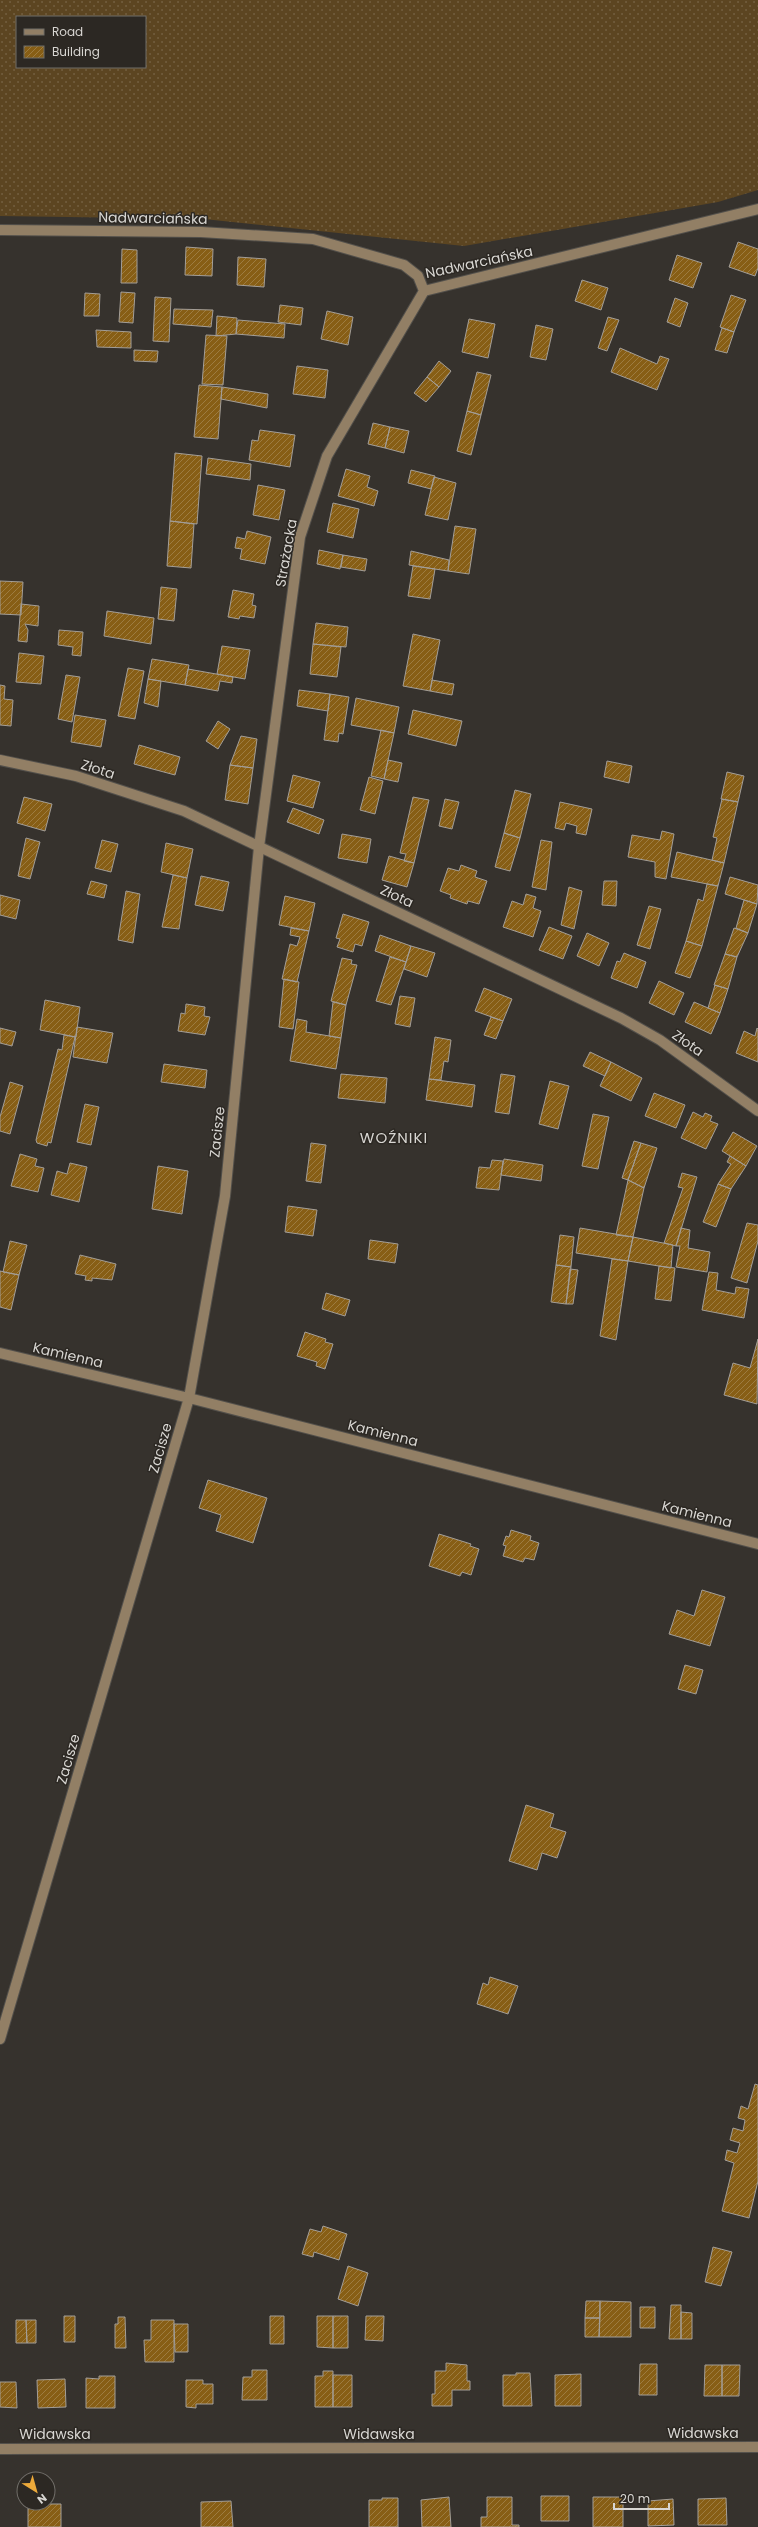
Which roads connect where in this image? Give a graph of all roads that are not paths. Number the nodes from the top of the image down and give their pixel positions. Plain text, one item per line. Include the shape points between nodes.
1 (758, 209) edge
2 (0, 230) edge
3 (424, 291) junction
4 (0, 760) edge
5 (259, 847) junction
6 (758, 1111) edge
7 (0, 1353) edge
8 (189, 1398) junction
9 (758, 1544) edge
10 (0, 2039) edge
11 (758, 2447) edge
12 (0, 2448) edge

1 - 3 street, Nadwarciańska
2 - 3 street, Nadwarciańska via 200,232 313,239 404,265 418,276
3 - 5 street, Strażacka via 327,456 309,506 300,537
4 - 5 street, Złota via 76,776 184,812
5 - 6 street, Złota via 621,1018 660,1040
5 - 8 street, Zacisze via 225,1196
7 - 8 street, Kamienna
8 - 9 street, Kamienna
8 - 10 street, Zacisze
11 - 12 street, Widawska

